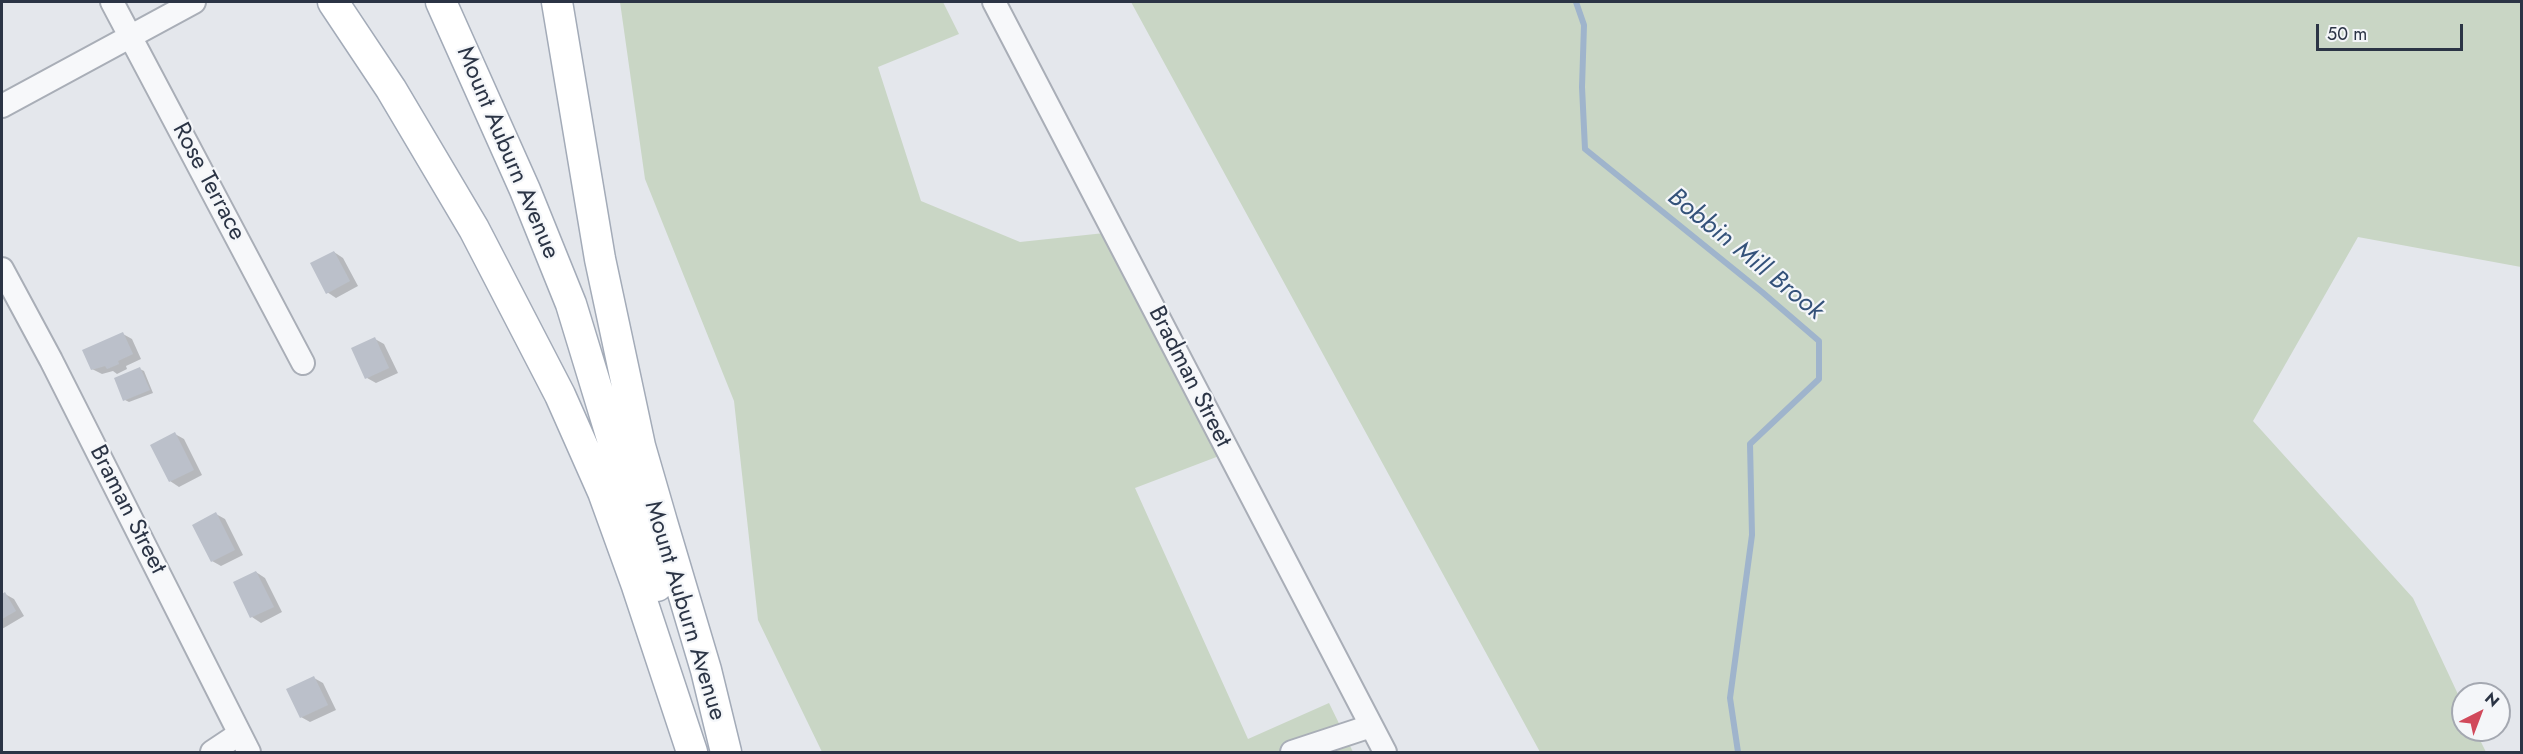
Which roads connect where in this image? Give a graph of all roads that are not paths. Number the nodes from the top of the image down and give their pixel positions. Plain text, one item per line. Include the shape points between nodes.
1 (112, 2) edge
2 (194, 2) edge
3 (333, 2) edge
4 (441, 2) edge
5 (557, 2) edge
6 (994, 2) edge
7 (130, 36) junction
8 (2, 106) edge
9 (2, 269) edge
10 (303, 363) dead end
11 (594, 373) junction
12 (662, 522) junction
13 (1371, 726) junction
14 (244, 743) edge
15 (212, 753) edge
16 (692, 753) edge
17 (698, 753) edge
18 (726, 753) edge
19 (1292, 753) edge
20 (1385, 753) edge

1 - 7 street, Rose Terrace
2 - 7 street
3 - 16 main road via 391,89 469,220 560,395 607,502 638,586
4 - 11 main road, Mount Auburn Avenue via 525,190
5 - 12 main road via 600,259 640,446
6 - 13 street, Bradman Street
7 - 8 street
7 - 10 street, Rose Terrace
9 - 14 street, Braman Street
11 - 12 main road, Mount Auburn Avenue
11 - 17 main road, Mount Auburn Avenue via 664,611
12 - 18 main road, Mount Auburn Avenue
13 - 19 street
13 - 20 street, Bradman Street
14 - 15 street

